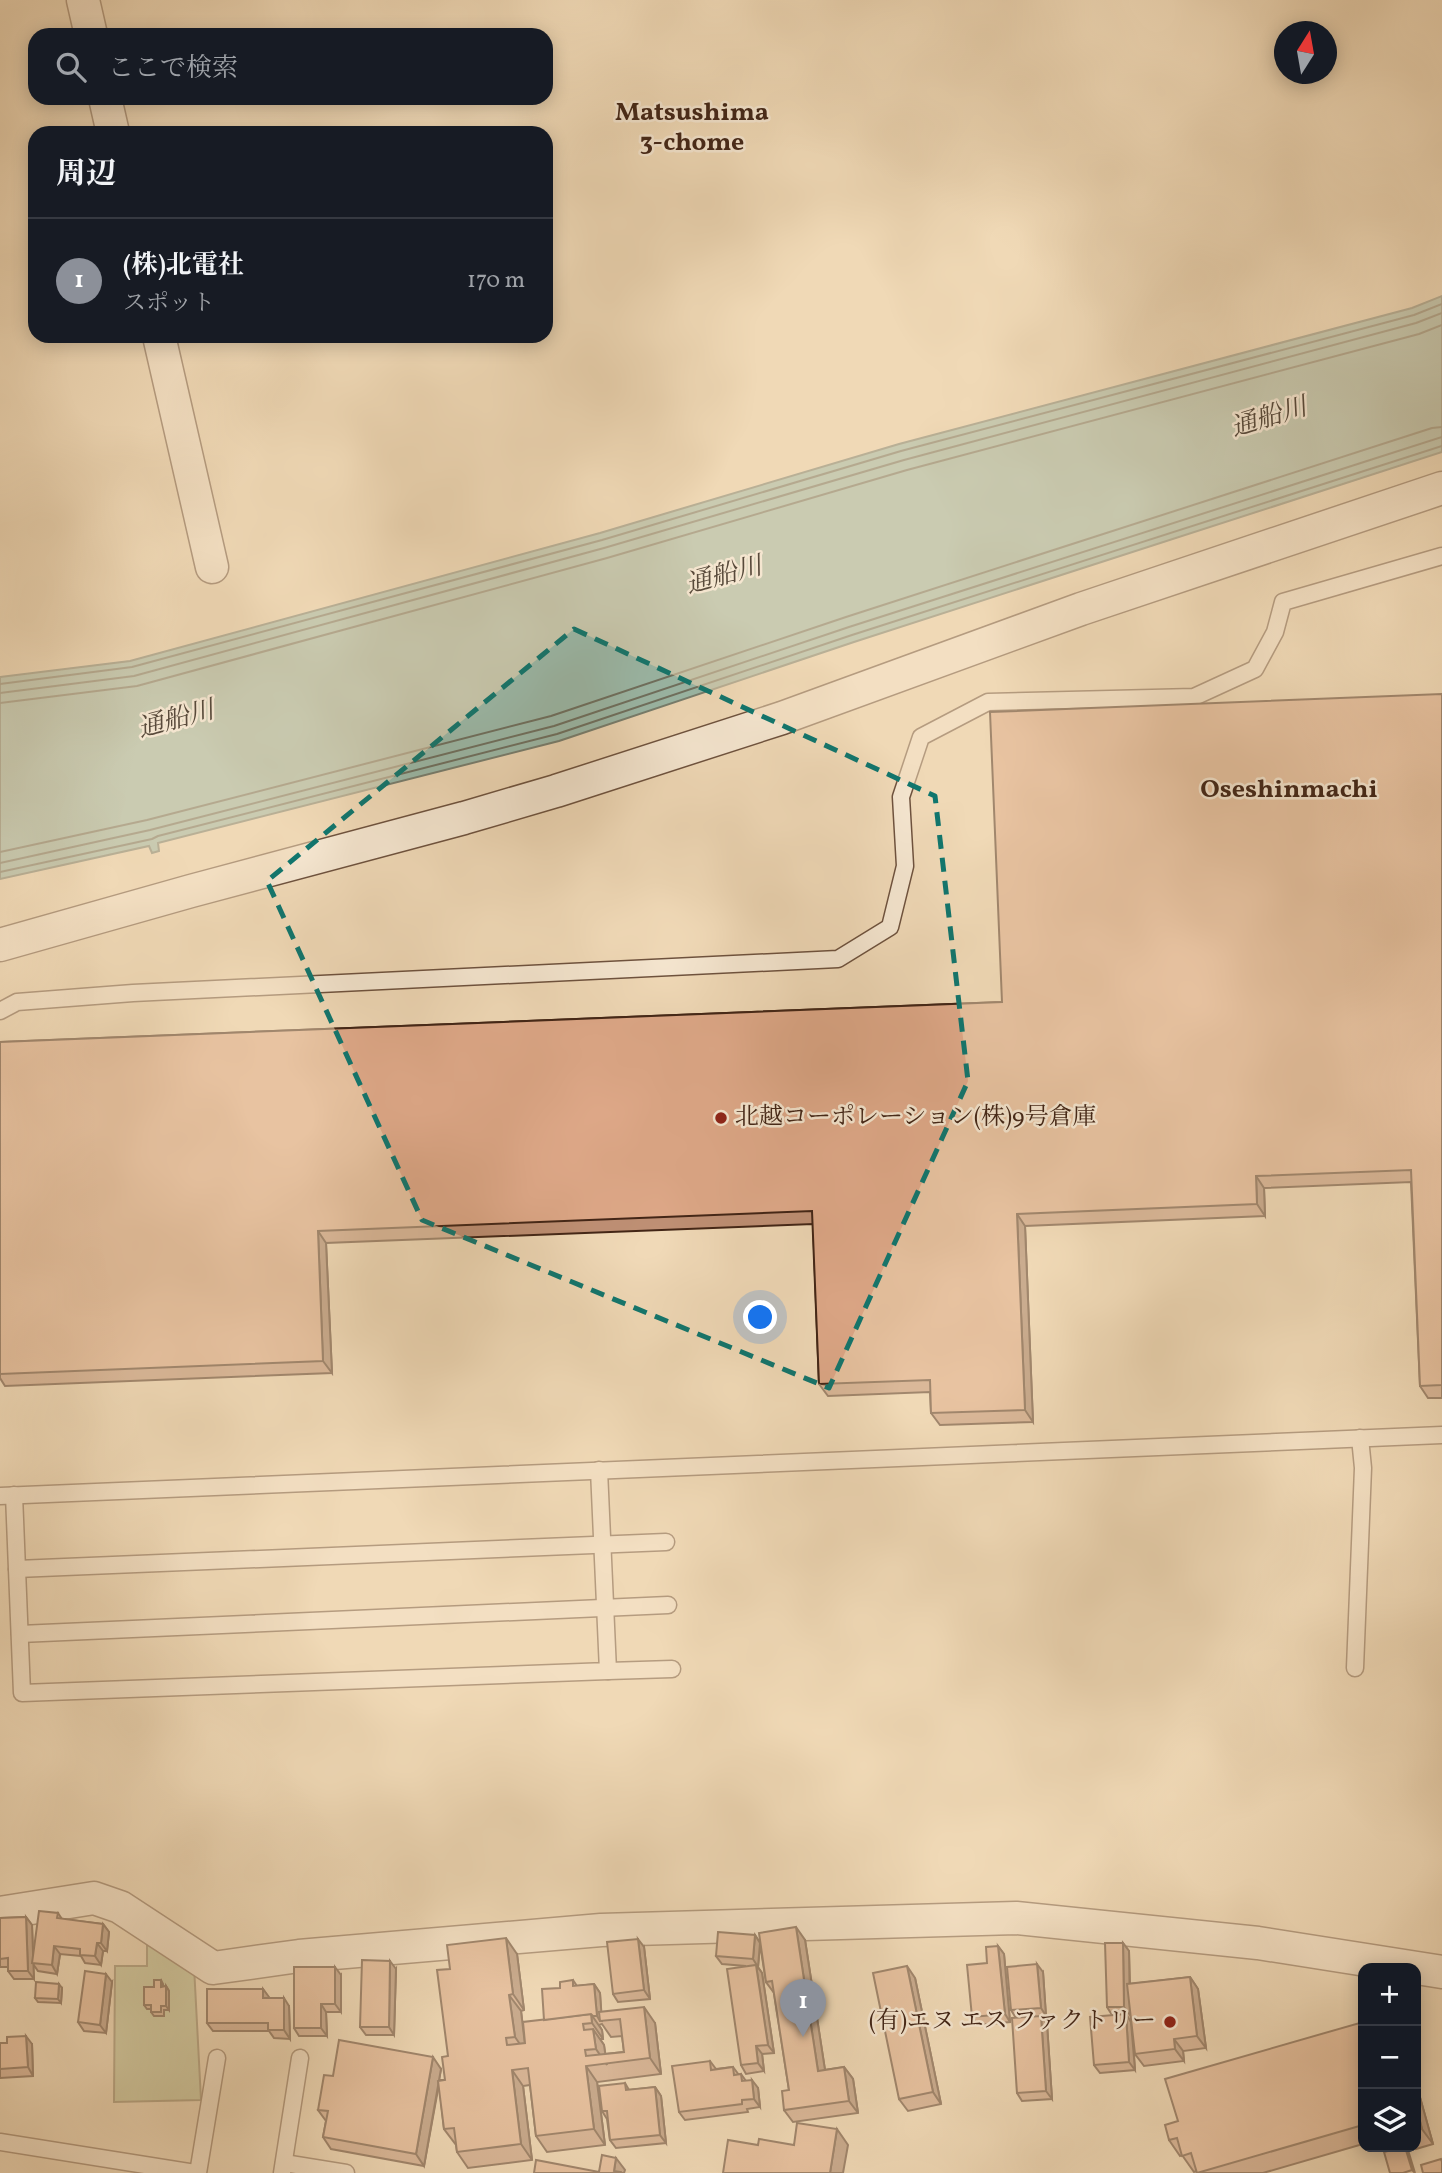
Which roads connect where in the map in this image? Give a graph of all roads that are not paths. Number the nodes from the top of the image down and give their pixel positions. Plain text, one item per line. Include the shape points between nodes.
1 (83, 0) edge
2 (89, 28) edge
3 (107, 105) edge
4 (111, 126) edge
5 (161, 343) edge
6 (1442, 488) edge
7 (1442, 556) edge
8 (212, 567) dead end
9 (0, 945) edge
10 (0, 1011) edge
11 (1442, 1434) edge
12 (1360, 1438) junction
13 (599, 1470) junction
14 (7, 1496) edge
15 (666, 1542) dead end
16 (602, 1545) junction
17 (17, 1569) junction
18 (668, 1605) dead end
19 (605, 1608) junction
20 (20, 1634) junction
21 (672, 1668) dead end
22 (1355, 1668) dead end
23 (608, 1671) junction
24 (0, 1913) edge
25 (1442, 1972) edge
26 (217, 2058) dead end
27 (300, 2058) dead end
28 (0, 2142) edge
29 (283, 2168) edge
30 (196, 2173) edge
31 (346, 2173) edge

1 - 2 street
3 - 4 street
5 - 8 street
6 - 9 street via 1081,609 782,718 556,791
7 - 10 lane via 1283,602 1275,632 1255,669 1194,697 988,702 921,737 901,797 905,866 890,927 838,959 133,993 17,1002
11 - 12 lane
12 - 13 lane
12 - 22 lane via 1363,1468
13 - 14 lane
13 - 16 lane
14 - 17 lane
15 - 16 lane
16 - 17 lane
16 - 19 lane
17 - 20 lane
18 - 19 lane
19 - 20 lane
19 - 23 lane
20 - 23 lane via 22,1693
21 - 23 lane
24 - 25 street via 94,1898 120,1907 213,1968 299,1956 601,1930 1016,1918 1258,1943
26 - 30 lane
27 - 29 lane
28 - 30 lane
29 - 31 lane

